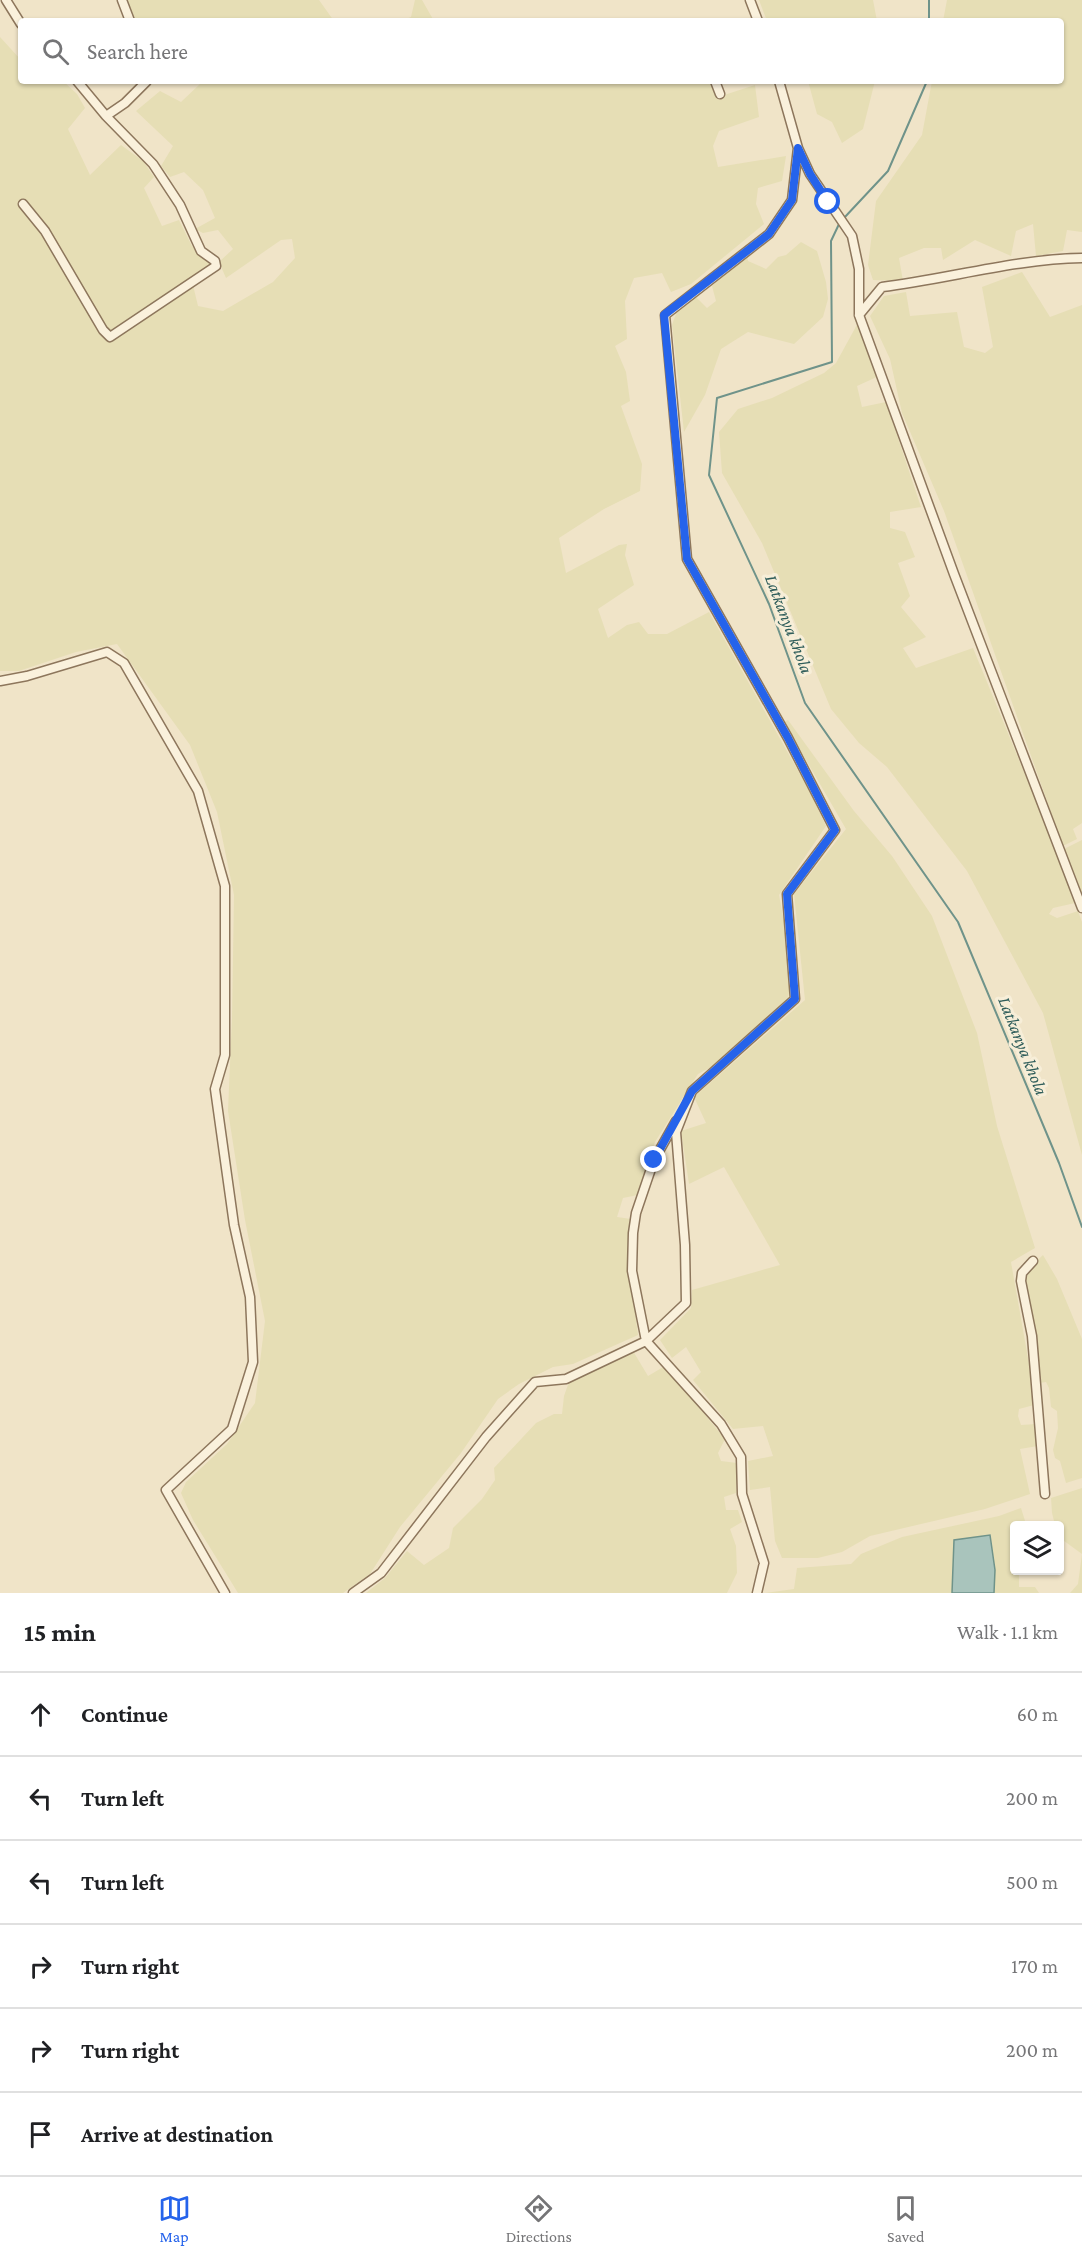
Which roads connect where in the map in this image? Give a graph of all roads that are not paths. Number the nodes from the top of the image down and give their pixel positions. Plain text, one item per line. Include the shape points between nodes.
1 (6, 0) edge
2 (122, 0) edge
3 (750, 0) edge
4 (129, 18) edge
5 (757, 18) edge
6 (18, 19) edge
7 (79, 84) edge
8 (144, 84) edge
9 (717, 84) edge
10 (780, 84) edge
11 (720, 93) dead end
12 (106, 116) junction
13 (798, 148) junction
14 (23, 204) dead end
15 (1082, 258) edge
16 (859, 315) junction
17 (0, 681) edge
18 (1082, 908) edge
19 (692, 1091) junction
20 (1033, 1261) dead end
21 (646, 1341) junction
22 (1046, 1494) dead end
23 (225, 1593) edge
24 (353, 1593) edge
25 (757, 1593) edge

1 - 6 street
2 - 4 street
3 - 5 street
7 - 12 street
8 - 12 street
9 - 11 street
10 - 13 street
12 - 14 street via 153,164 180,205 201,251 216,266 110,337 45,231
13 - 16 street via 810,174 852,236 859,269
13 - 19 street via 792,200 769,234 664,315 687,559 835,830 787,894 795,999
15 - 16 street via 999,267 882,287
16 - 18 street
17 - 23 street via 107,652 117,656 198,791 225,886 225,1055 215,1089 234,1225 250,1297 253,1362 232,1429 166,1490
19 - 21 street via 654,1160 636,1213 632,1271
19 - 21 street via 676,1132 686,1303
20 - 22 street via 1022,1273 1021,1281 1032,1336
21 - 24 street via 566,1379 535,1382 486,1437 381,1573
21 - 25 street via 721,1424 741,1458 742,1494 764,1563

